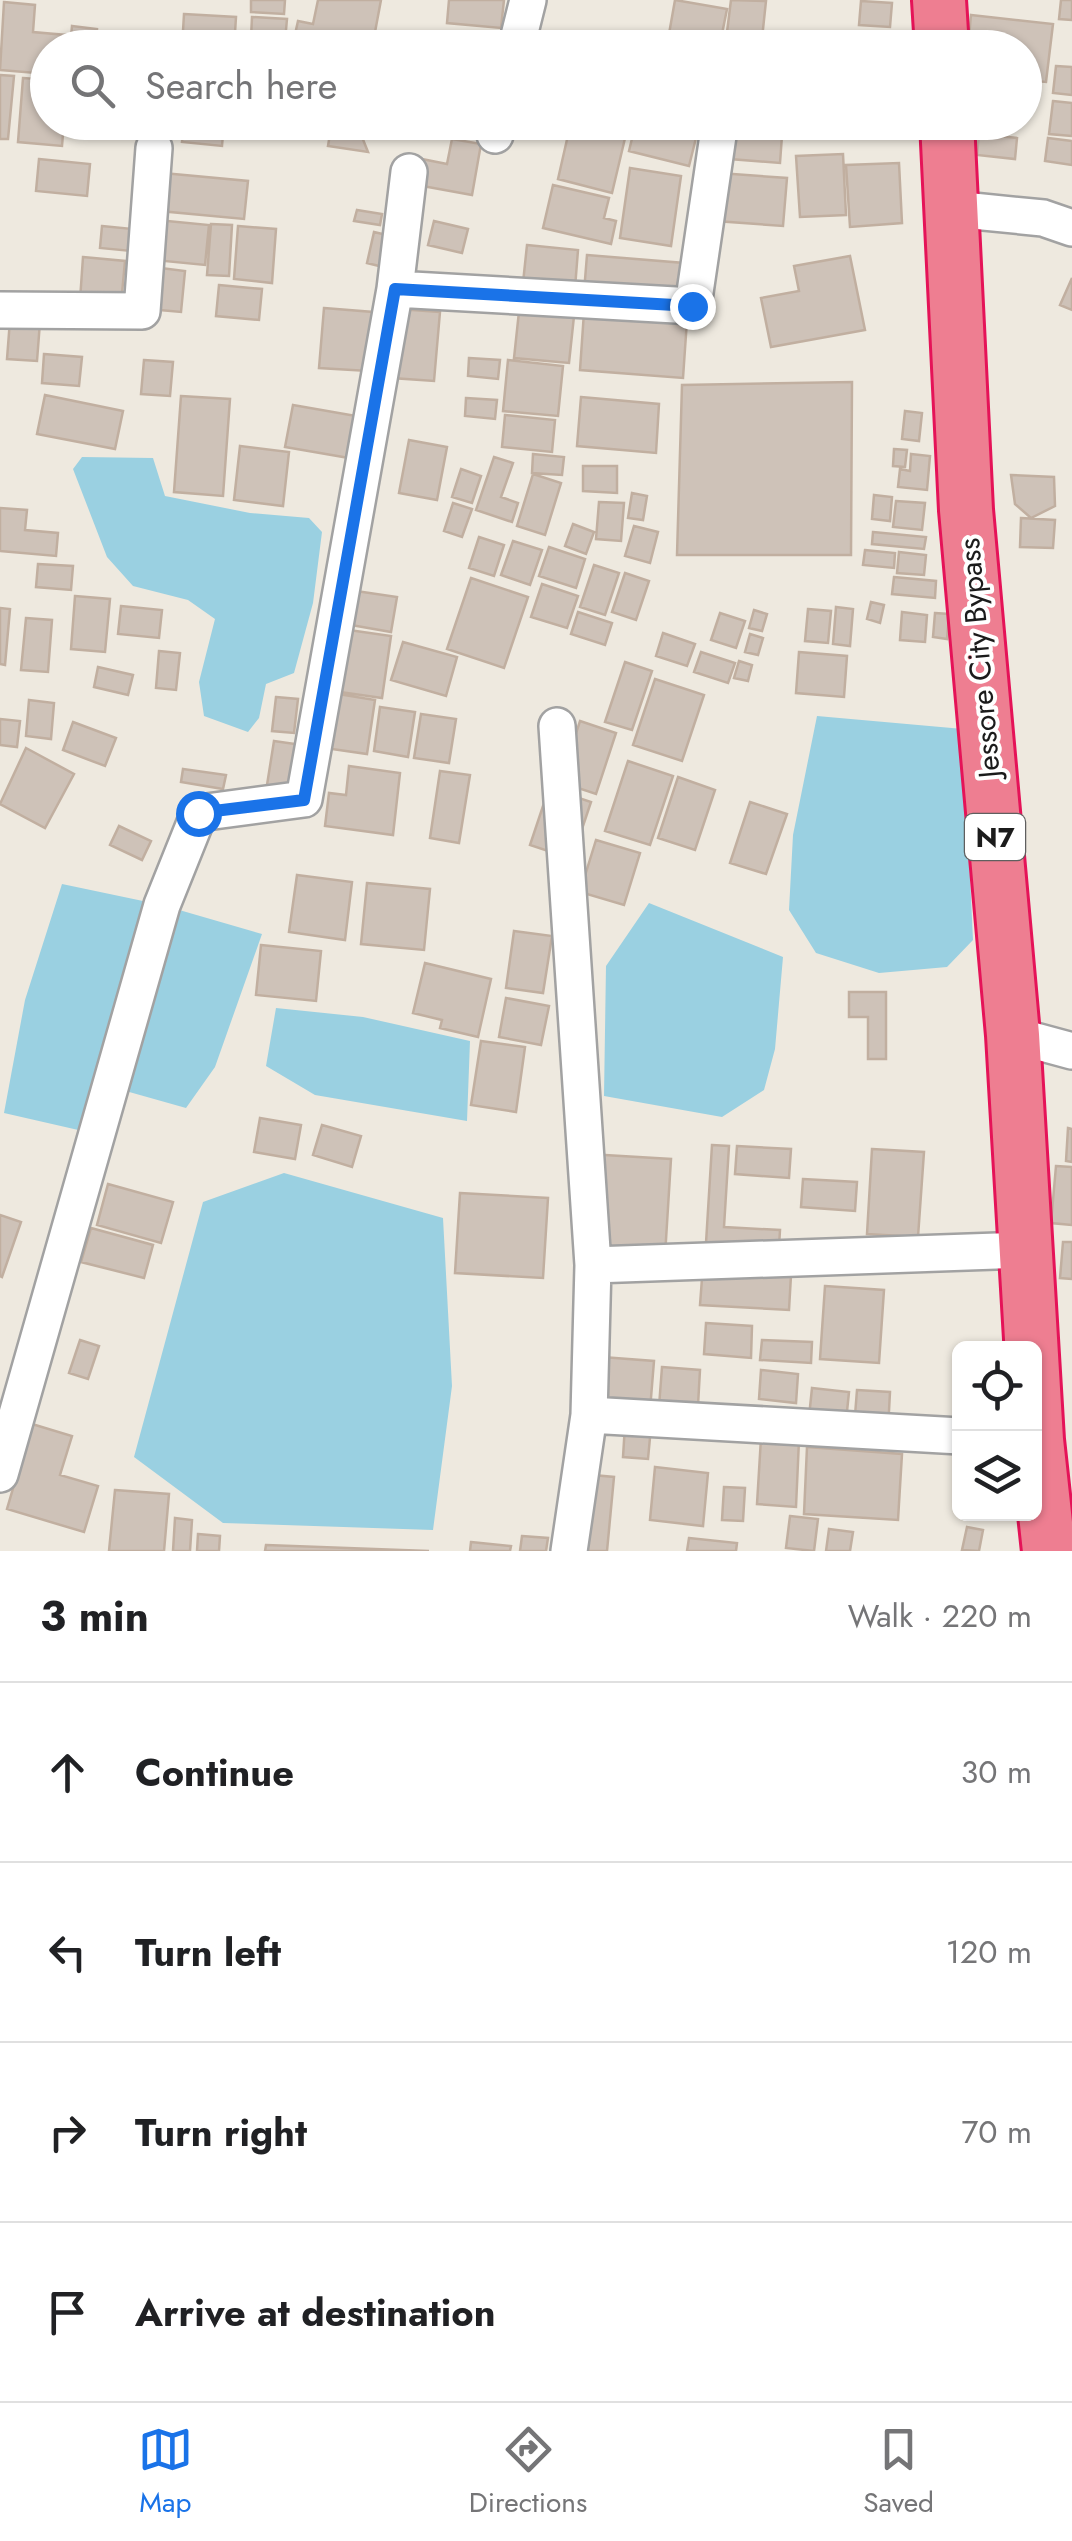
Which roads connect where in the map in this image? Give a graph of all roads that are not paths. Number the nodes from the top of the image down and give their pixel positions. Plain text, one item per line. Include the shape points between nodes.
1 (528, 0) edge
2 (939, 0) edge
3 (520, 30) edge
4 (941, 30) edge
5 (717, 140) edge
6 (948, 140) edge
7 (154, 148) dead end
8 (409, 172) dead end
9 (953, 209) junction
10 (1072, 228) edge
11 (395, 289) junction
12 (0, 310) edge
13 (557, 726) dead end
14 (1014, 1035) junction
15 (1072, 1051) edge
16 (1028, 1250) junction
17 (593, 1264) junction
18 (589, 1414) junction
19 (1036, 1431) edge
20 (952, 1436) edge
21 (0, 1474) edge
22 (1042, 1488) edge
23 (569, 1551) edge
24 (1050, 1551) edge

1 - 3 street
2 - 4 highway
5 - 11 street via 692,306
6 - 9 highway, Jessore City Bypass / N7
7 - 12 street via 142,311
8 - 11 street
9 - 10 street via 1043,218
9 - 14 highway, Jessore City Bypass / N7 via 966,510
11 - 21 street via 304,800 198,813 162,905
13 - 17 street
14 - 15 street
14 - 16 highway, Jessore City Bypass / N7
16 - 17 street
16 - 19 highway, Jessore City Bypass / N7
17 - 18 street
18 - 20 street
18 - 23 street
22 - 24 highway, Jessore City Bypass / N7

